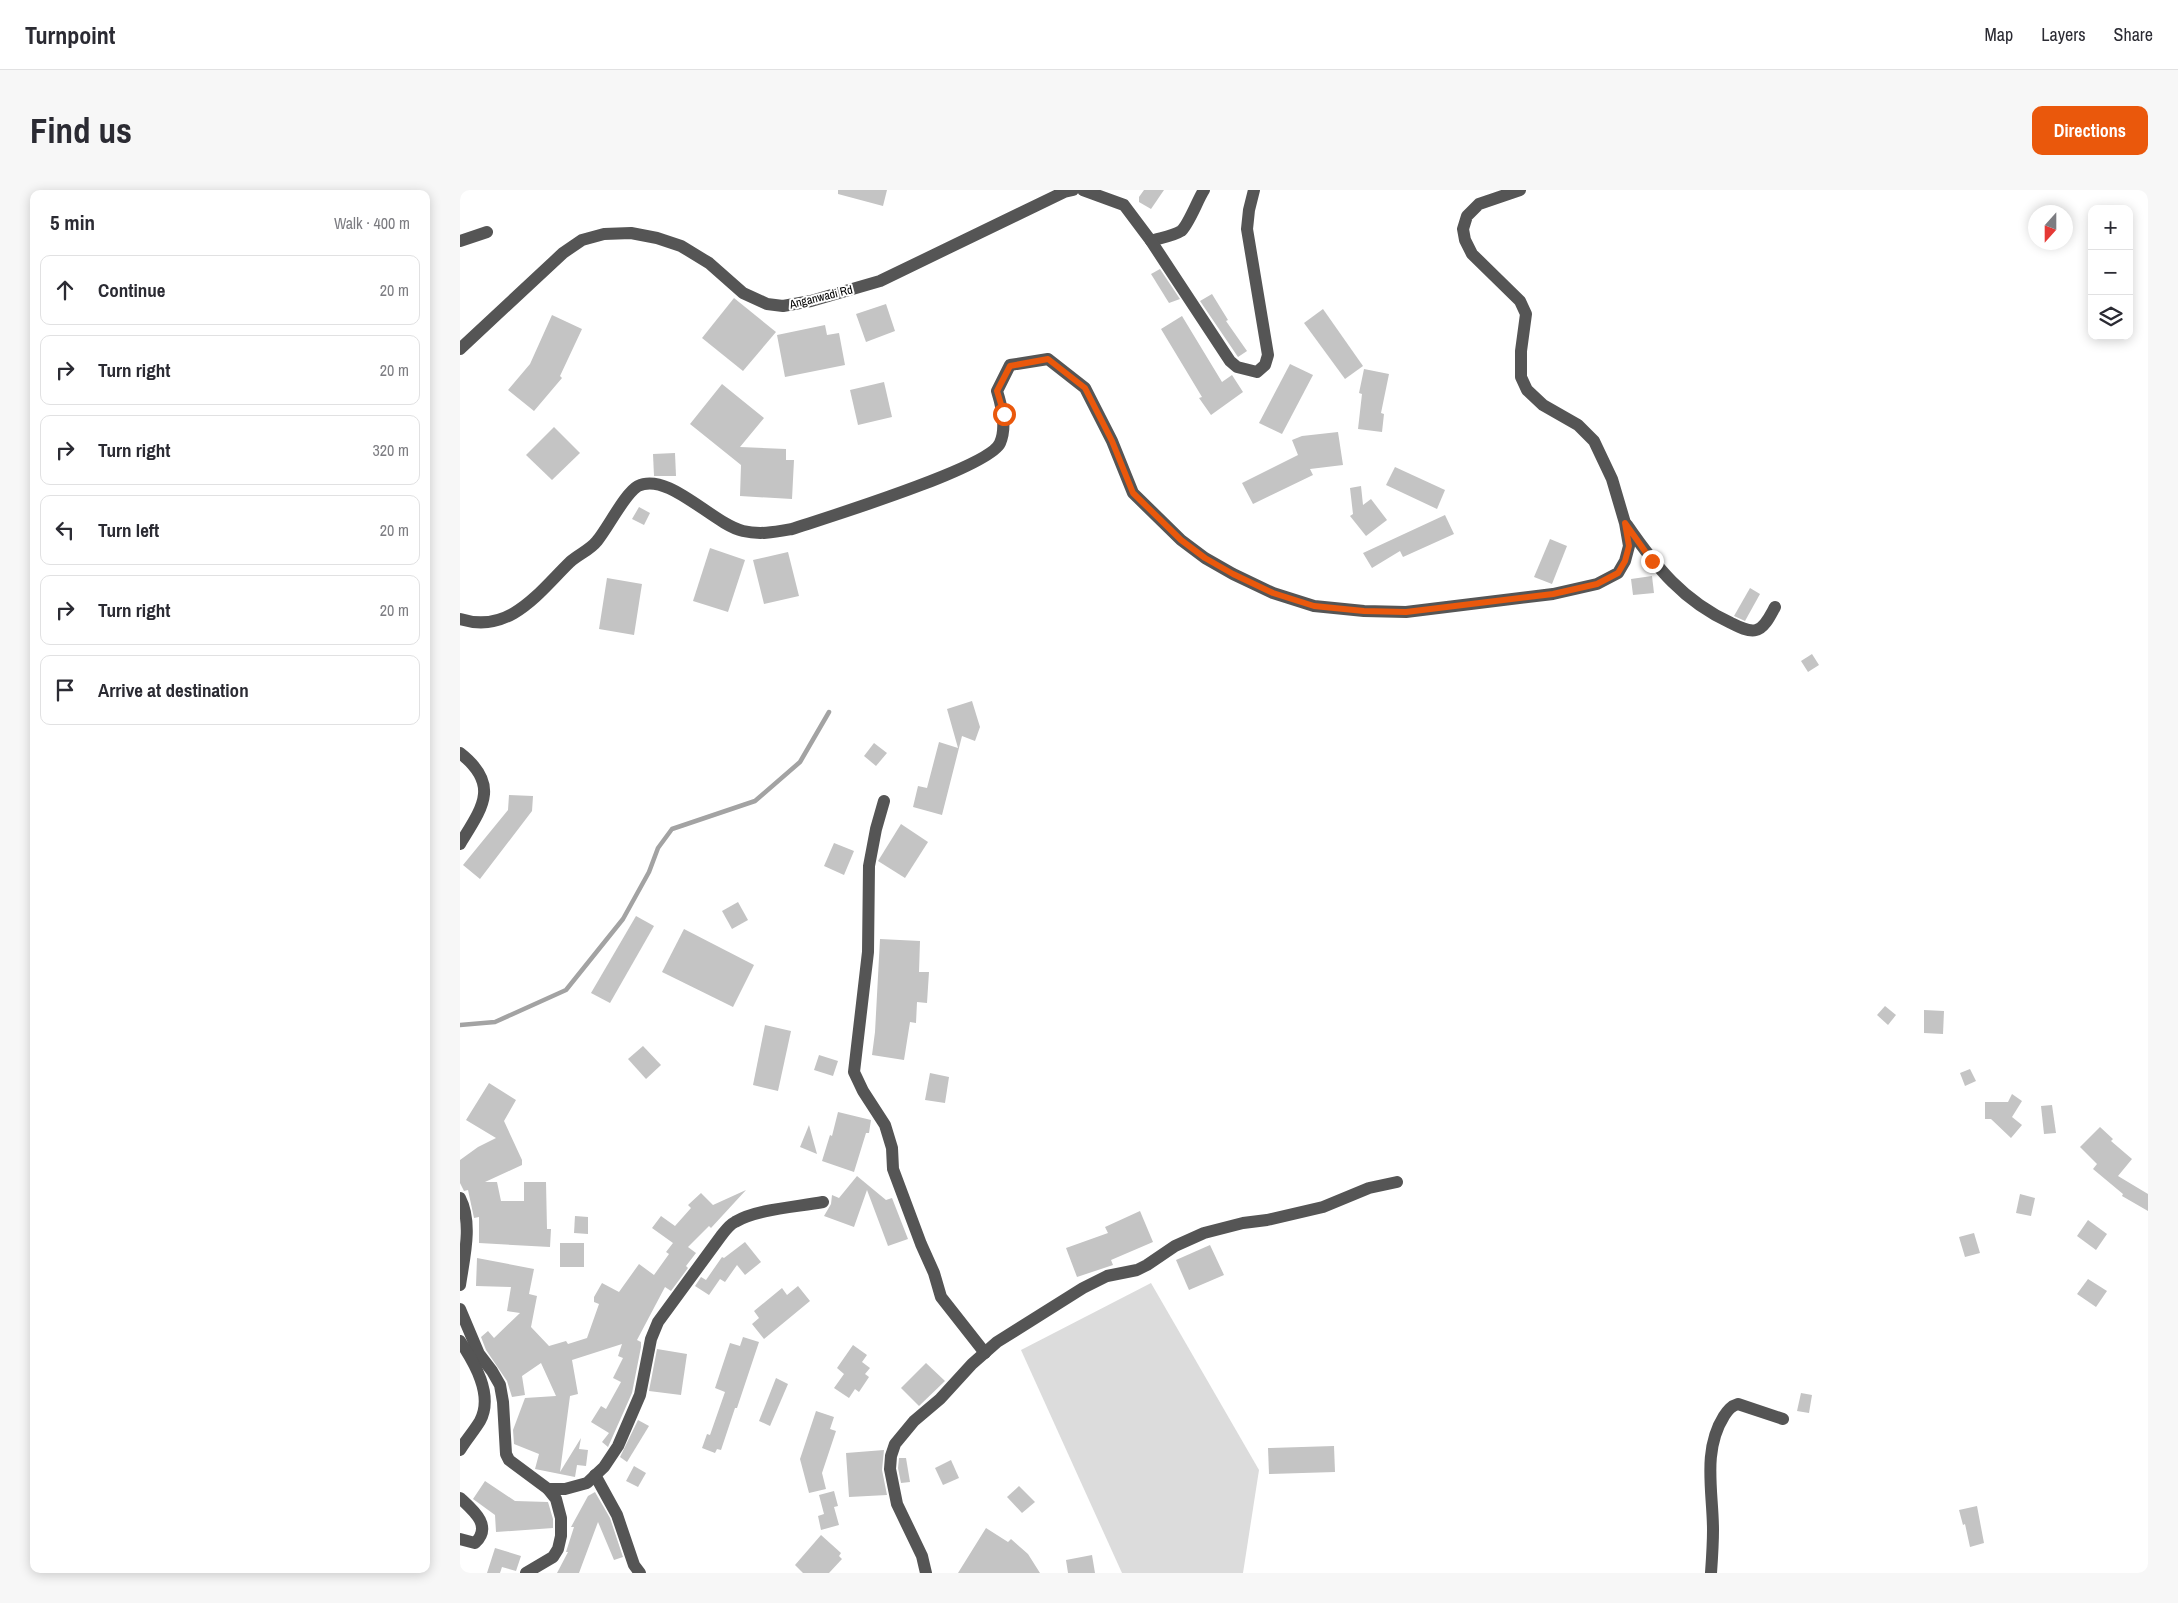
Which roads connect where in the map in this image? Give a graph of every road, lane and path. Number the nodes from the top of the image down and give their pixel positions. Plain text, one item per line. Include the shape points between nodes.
1 (1074, 190) edge
2 (1083, 190) edge
3 (1088, 190) edge
4 (1204, 190) edge
5 (1254, 190) edge
6 (1520, 190) edge
7 (487, 232) dead end
8 (460, 240) edge
9 (1151, 241) junction
10 (460, 350) edge
11 (1625, 523) junction
12 (1775, 607) dead end
13 (460, 619) edge
14 (460, 753) edge
15 (884, 801) dead end
16 (460, 844) edge
17 (1397, 1182) dead end
18 (460, 1198) edge
19 (823, 1202) dead end
20 (460, 1285) edge
21 (460, 1311) edge
22 (460, 1341) edge
23 (985, 1353) junction
24 (1783, 1419) dead end
25 (460, 1450) edge
26 (595, 1476) junction
27 (548, 1489) junction
28 (460, 1498) edge
29 (460, 1539) edge
30 (526, 1573) edge
31 (640, 1573) edge
32 (926, 1573) edge
33 (1711, 1573) edge

1 - 10 street, Anganwadi Rd via 1055,196 880,281 784,306 767,304 743,293 709,263 681,246 657,238 604,234 582,240 563,253
2 - 3 street
3 - 9 street via 1124,205
4 - 9 street via 1179,233
5 - 9 street via 1247,228 1268,355 1257,372 1237,367 1230,361
6 - 11 street via 1479,204 1466,216 1465,240 1472,254 1520,300 1526,314 1521,376 1527,390 1543,405 1578,424 1594,442 1612,479
7 - 8 street
11 - 12 street via 1652,561 1709,613 1740,627 1756,630 1763,627
11 - 13 street via 1629,546 1625,561 1618,573 1597,584 1553,594 1406,612 1314,606 1273,593 1233,574 1181,540 1133,493 1112,441 1085,388 1048,359 1010,366 997,391 1004,414 1000,443 992,453 962,468 792,529 764,534 726,525 667,487 638,486 628,494 596,543 572,560 528,605 491,622 472,623
14 - 16 street via 476,768 484,785 482,808
15 - 23 street via 869,866 868,952 854,1072 885,1125 892,1148 893,1169 941,1297
17 - 23 street via 1369,1188 1323,1207 1204,1233 1175,1246 1142,1268 1107,1276 1083,1288 997,1342
18 - 20 street via 465,1207 467,1236
19 - 26 street via 742,1218 732,1223 721,1236 658,1322 633,1414 618,1446
21 - 27 street via 479,1354 500,1385 506,1454 509,1460
22 - 25 street via 483,1385 485,1404 481,1419
23 - 32 street via 914,1421 895,1444 891,1456 890,1469 897,1504 922,1556
24 - 33 street via 1738,1404 1729,1409 1720,1423 1710,1458
26 - 27 street via 587,1483
26 - 31 street via 617,1515 634,1565
27 - 30 street via 556,1499 561,1518 558,1549 552,1557
28 - 29 street via 481,1520 483,1529 475,1543

